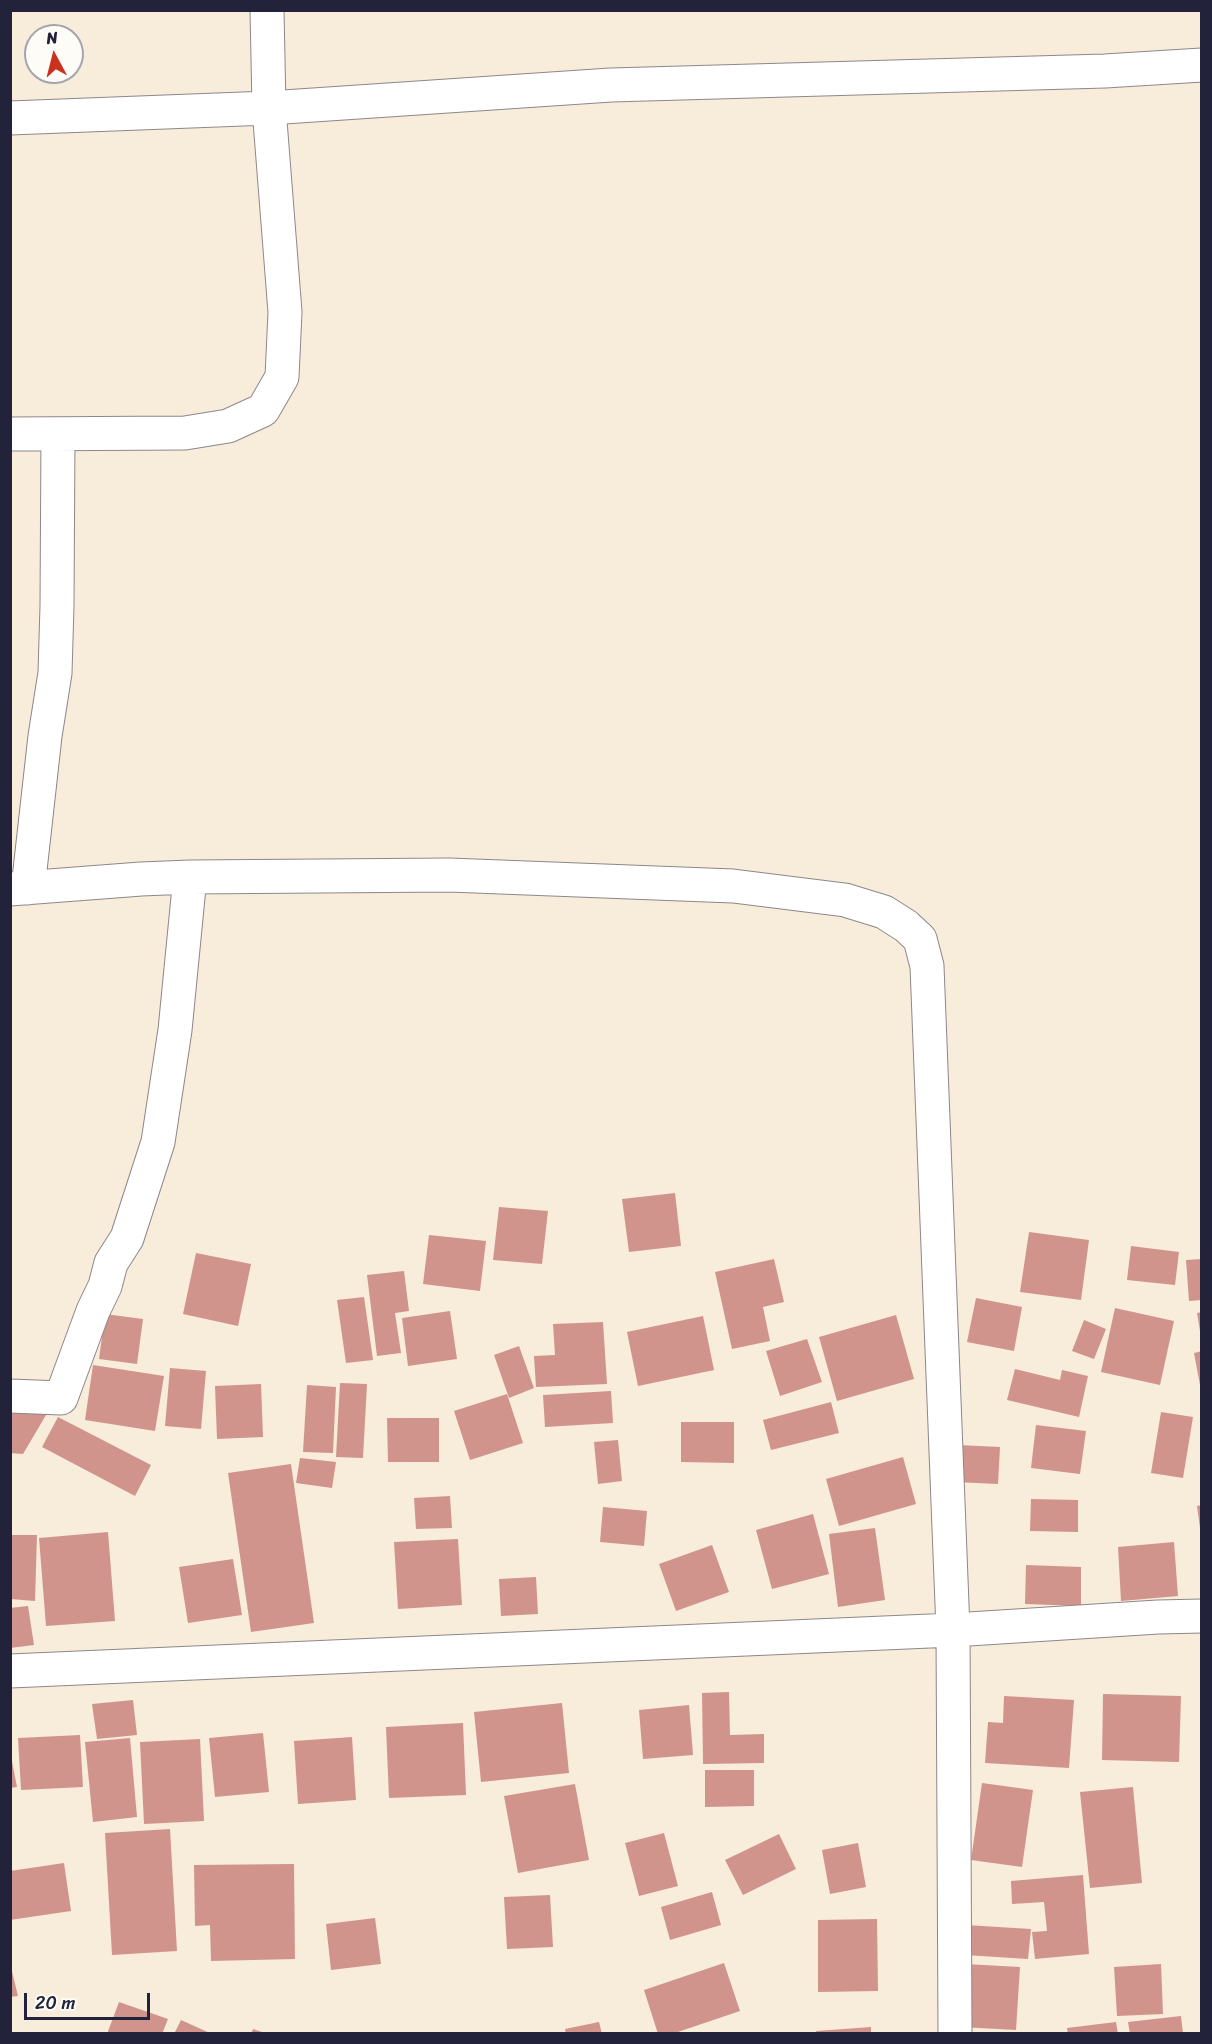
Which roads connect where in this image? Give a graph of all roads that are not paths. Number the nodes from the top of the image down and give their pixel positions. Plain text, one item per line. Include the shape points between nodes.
1 (267, 10) edge
2 (1202, 65) edge
3 (269, 108) junction
4 (10, 118) edge
5 (10, 434) edge
6 (58, 434) junction
7 (190, 877) junction
8 (19, 888) edge
9 (10, 1396) edge
10 (1202, 1616) edge
11 (953, 1630) junction
12 (10, 1671) edge
13 (955, 2034) edge

1 - 3 street
2 - 3 street via 611,85
3 - 4 street
3 - 6 street via 285,312 282,377 263,410 228,426 185,434
5 - 6 street
6 - 8 street via 55,673
7 - 8 street
7 - 9 street via 175,1030 158,1142 127,1238 111,1263 62,1398
7 - 11 street via 449,875 734,885 845,900 884,912 920,939 927,966
10 - 11 street
11 - 12 street
11 - 13 street

